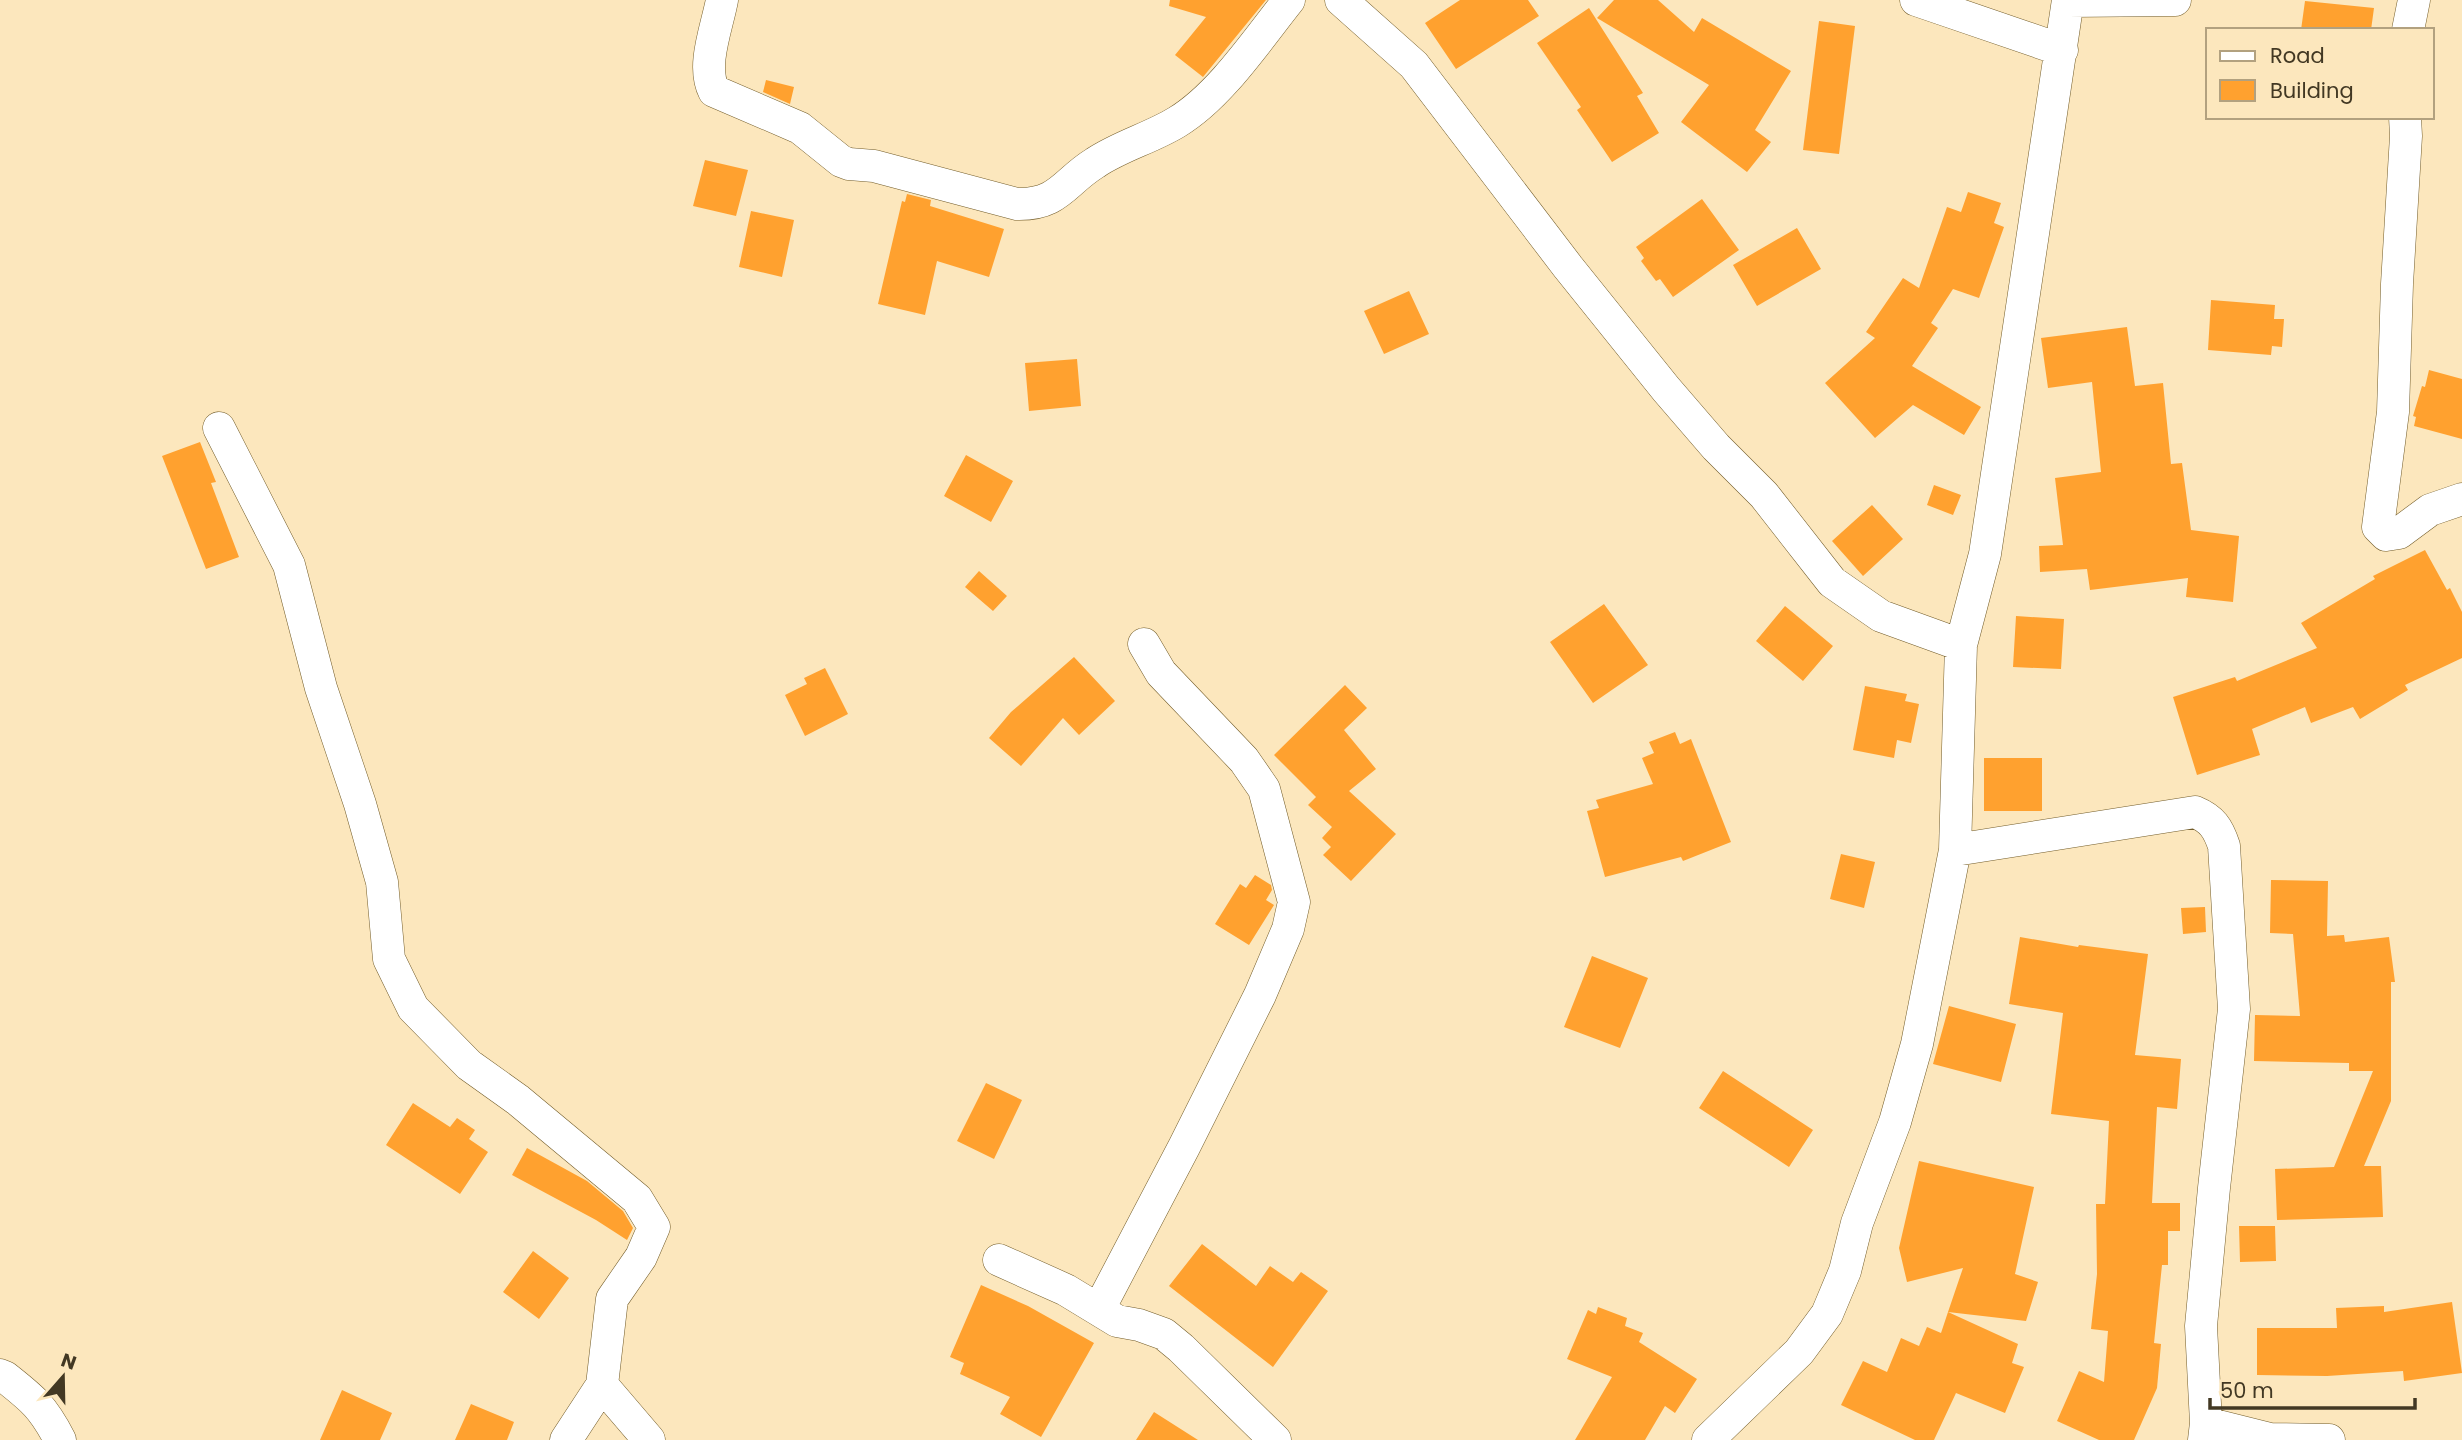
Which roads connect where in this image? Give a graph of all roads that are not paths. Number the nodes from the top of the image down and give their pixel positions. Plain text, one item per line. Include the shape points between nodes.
1 (722, 0) edge
2 (1289, 0) edge
3 (1341, 0) edge
4 (1916, 0) edge
5 (2068, 0) edge
6 (2175, 0) edge
7 (2414, 0) edge
8 (2408, 28) edge
9 (2062, 50) junction
10 (2405, 119) edge
11 (219, 428) dead end
12 (2462, 499) edge
13 (1144, 644) dead end
14 (1961, 645) junction
15 (1955, 850) junction
16 (999, 1260) dead end
17 (1099, 1309) junction
18 (0, 1375) edge
19 (602, 1385) junction
20 (2205, 1431) edge
21 (60, 1440) edge
22 (566, 1440) edge
23 (649, 1440) edge
24 (1275, 1440) edge
25 (1708, 1440) edge
26 (2269, 1440) edge
27 (2329, 1440) edge

1 - 2 street via 710,65 709,82 714,91 800,128 849,164 1036,205 1055,196 1095,163 1178,121 1208,99
3 - 14 street via 1414,65 1617,328 1716,447 1764,495 1832,582 1881,616
4 - 9 street
5 - 6 street
5 - 9 street
7 - 8 street
9 - 14 street via 1984,554
10 - 12 street via 2393,412 2378,527 2386,535 2399,533 2430,510
11 - 19 street via 289,565 321,688 382,882 389,959 413,1007 469,1065 637,1199 654,1227 641,1257 612,1299
13 - 17 street via 1161,673 1244,760 1264,789 1294,902 1288,929 1260,995
14 - 15 street
15 - 20 street via 2194,812 2218,828 2224,846 2234,1009 2201,1326
15 - 25 street via 1910,1070 1832,1303 1799,1352
16 - 17 street
17 - 24 street via 1117,1321 1164,1334
18 - 21 street via 47,1413
19 - 22 street
19 - 23 street
20 - 26 street
26 - 27 street

